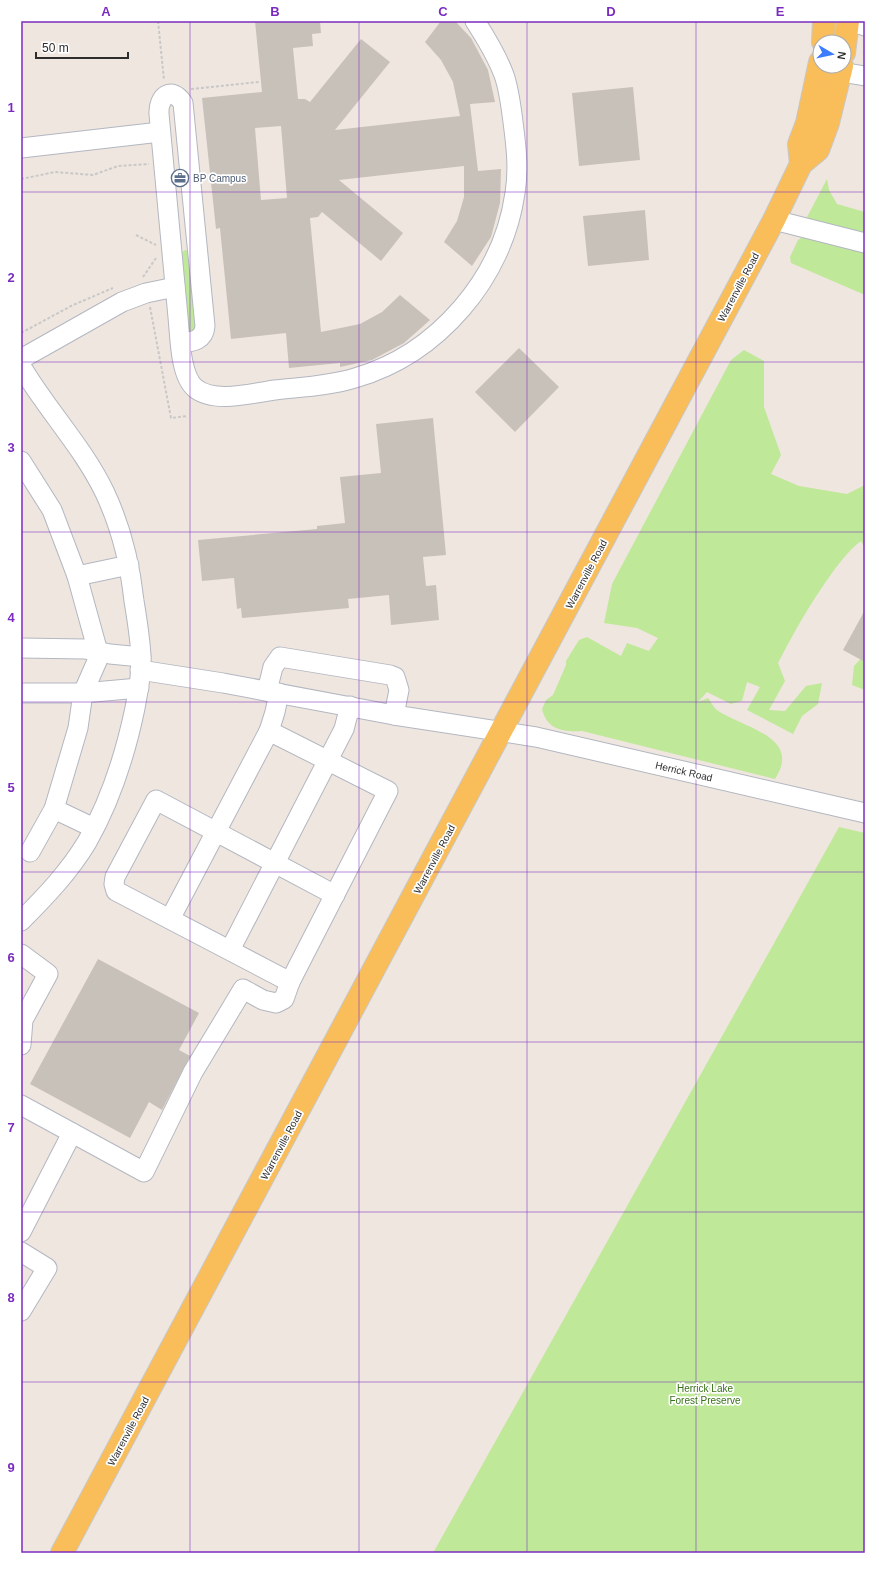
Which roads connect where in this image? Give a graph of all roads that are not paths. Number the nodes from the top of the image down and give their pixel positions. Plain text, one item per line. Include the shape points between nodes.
1 (475, 21) edge
2 (825, 21) edge
3 (849, 21) edge
4 (865, 26) edge
5 (824, 34) edge
6 (847, 34) edge
7 (852, 69) edge
8 (817, 74) edge
9 (840, 74) edge
10 (865, 76) edge
11 (160, 132) junction
12 (21, 148) edge
13 (801, 164) junction
14 (774, 220) junction
15 (196, 241) junction
16 (865, 243) edge
17 (165, 248) junction
18 (175, 287) junction
19 (181, 343) junction
20 (21, 359) edge
21 (21, 366) edge
22 (21, 461) edge
23 (129, 565) junction
24 (77, 576) junction
25 (21, 648) edge
26 (100, 652) junction
27 (140, 672) junction
28 (273, 692) junction
29 (83, 693) junction
30 (21, 694) edge
31 (350, 706) junction
32 (394, 715) junction
33 (268, 731) junction
34 (502, 731) junction
35 (328, 760) junction
36 (54, 810) junction
37 (865, 813) edge
38 (94, 828) junction
39 (215, 833) junction
40 (30, 852) dead end
41 (274, 863) junction
42 (335, 895) junction
43 (170, 919) junction
44 (21, 921) edge
45 (230, 950) junction
46 (21, 954) edge
47 (290, 982) junction
48 (21, 1045) edge
49 (21, 1105) edge
50 (72, 1133) junction
51 (21, 1232) edge
52 (21, 1252) edge
53 (21, 1311) edge
54 (62, 1553) edge

1 - 19 street via 504,76 515,133 517,168 516,192 509,223 495,257 468,301 434,336 414,350 382,368 334,383 221,397 206,394 192,385 187,376
2 - 5 main road
3 - 4 street
3 - 6 main road, Warrenville Road
7 - 10 street
8 - 13 main road via 807,123 799,144
9 - 13 main road, Warrenville Road via 828,123 818,150
11 - 12 street
11 - 15 street via 159,106 165,96 175,95 183,103
11 - 17 street via 164,162
13 - 14 main road, Warrenville Road
14 - 16 street
14 - 34 main road, Warrenville Road
15 - 17 street
15 - 19 street via 204,331 198,340
17 - 18 street
18 - 19 street
18 - 20 street via 146,293 122,302
21 - 23 street via 35,390 73,439 105,494 126,549
22 - 24 street via 52,510
23 - 24 street
23 - 27 street
24 - 26 street
25 - 26 street via 85,649
26 - 27 street
26 - 29 street
27 - 28 street, Herrick Road
27 - 29 street
27 - 38 street via 130,732 118,774
28 - 31 street, Herrick Road
28 - 32 street via 273,666 280,657 390,675 395,677 399,690
28 - 33 street via 275,712
29 - 30 street
29 - 36 street via 78,728
31 - 32 street, Herrick Road
31 - 35 street via 344,729
32 - 34 street, Herrick Road
33 - 35 street
33 - 39 street
34 - 37 street, Herrick Road
34 - 54 main road, Warrenville Road
35 - 41 street
35 - 42 street via 388,791
36 - 38 street
36 - 40 street
38 - 44 street via 62,877
39 - 41 street
39 - 43 street
39 - 43 street via 156,800 115,877 116,891
41 - 42 street
41 - 45 street
42 - 47 street
43 - 45 street
45 - 47 street
46 - 48 street via 48,974 23,1020
47 - 50 street via 284,999 276,1003 263,1000 243,989 193,1072 144,1172
49 - 50 street
50 - 51 street
52 - 53 street via 47,1268

